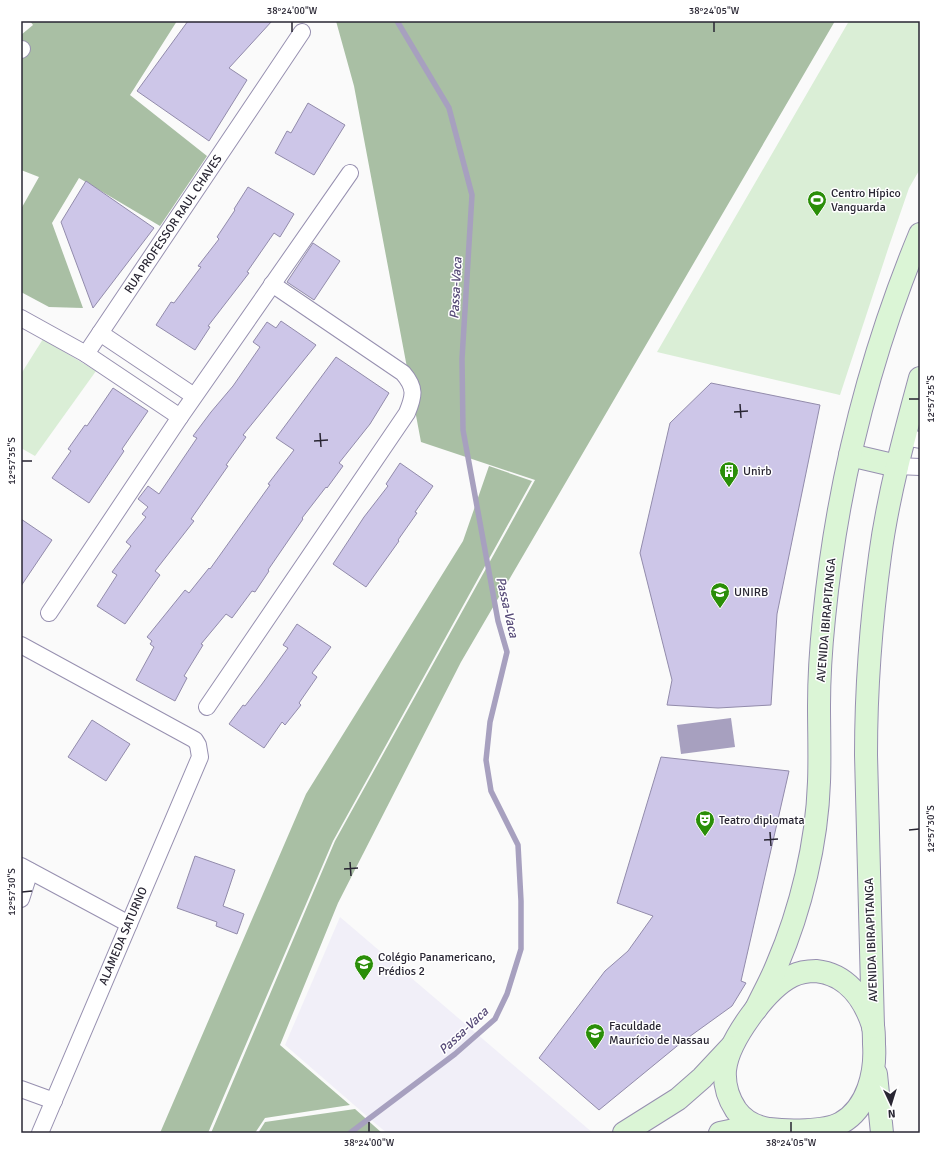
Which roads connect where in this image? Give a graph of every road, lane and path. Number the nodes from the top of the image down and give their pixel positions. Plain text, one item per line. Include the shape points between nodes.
1 (302, 32) dead end
2 (350, 173) dead end
3 (920, 234) edge
4 (913, 265) edge
5 (272, 284) junction
6 (21, 318) edge
7 (100, 333) junction
8 (86, 354) junction
9 (920, 378) edge
10 (194, 396) junction
11 (180, 417) junction
12 (912, 439) edge
13 (850, 455) junction
14 (897, 466) junction
15 (920, 467) edge
16 (49, 613) dead end
17 (21, 645) edge
18 (208, 707) dead end
19 (26, 868) edge
20 (21, 899) edge
21 (129, 924) junction
22 (756, 1008) junction
23 (873, 1027) junction
24 (734, 1043) junction
25 (875, 1057) junction
26 (21, 1089) edge
27 (54, 1101) junction
28 (769, 1130) edge
29 (40, 1133) edge
30 (624, 1133) edge
31 (720, 1133) edge
32 (882, 1133) edge

1 - 7 street, RUA PROFESSOR RAUL CHAVES
2 - 5 street
3 - 4 main road, AVENIDA IBIRAPITANGA
4 - 13 main road, AVENIDA IBIRAPITANGA via 880,342
5 - 10 street
5 - 18 street via 404,373 413,390 413,400 407,413
6 - 8 street
7 - 8 street, RUA PROFESSOR RAUL CHAVES
7 - 10 street
8 - 11 street
9 - 12 main road, AVENIDA IBIRAPITANGA
10 - 11 street
11 - 16 street
12 - 14 main road, AVENIDA IBIRAPITANGA
13 - 14 main road
13 - 22 main road, AVENIDA IBIRAPITANGA via 832,544 824,620 819,704 819,782 812,848 790,927 777,964
14 - 15 street
14 - 23 main road, AVENIDA IBIRAPITANGA via 880,555 866,713
17 - 21 street, ALAMEDA SATURNO via 195,740 198,746 200,757
19 - 20 street
19 - 21 street
21 - 27 street, ALAMEDA SATURNO
22 - 23 main road via 791,976 810,971 823,972 836,976 854,990
22 - 24 main road
23 - 25 main road, AVENIDA IBIRAPITANGA
24 - 28 main road via 726,1064 727,1090 738,1112 748,1122
24 - 30 main road via 702,1078 678,1099
25 - 28 main road via 866,1095 846,1120 819,1129
25 - 32 main road
26 - 27 street
27 - 29 street, ALAMEDA SATURNO
28 - 31 main road via 736,1129

